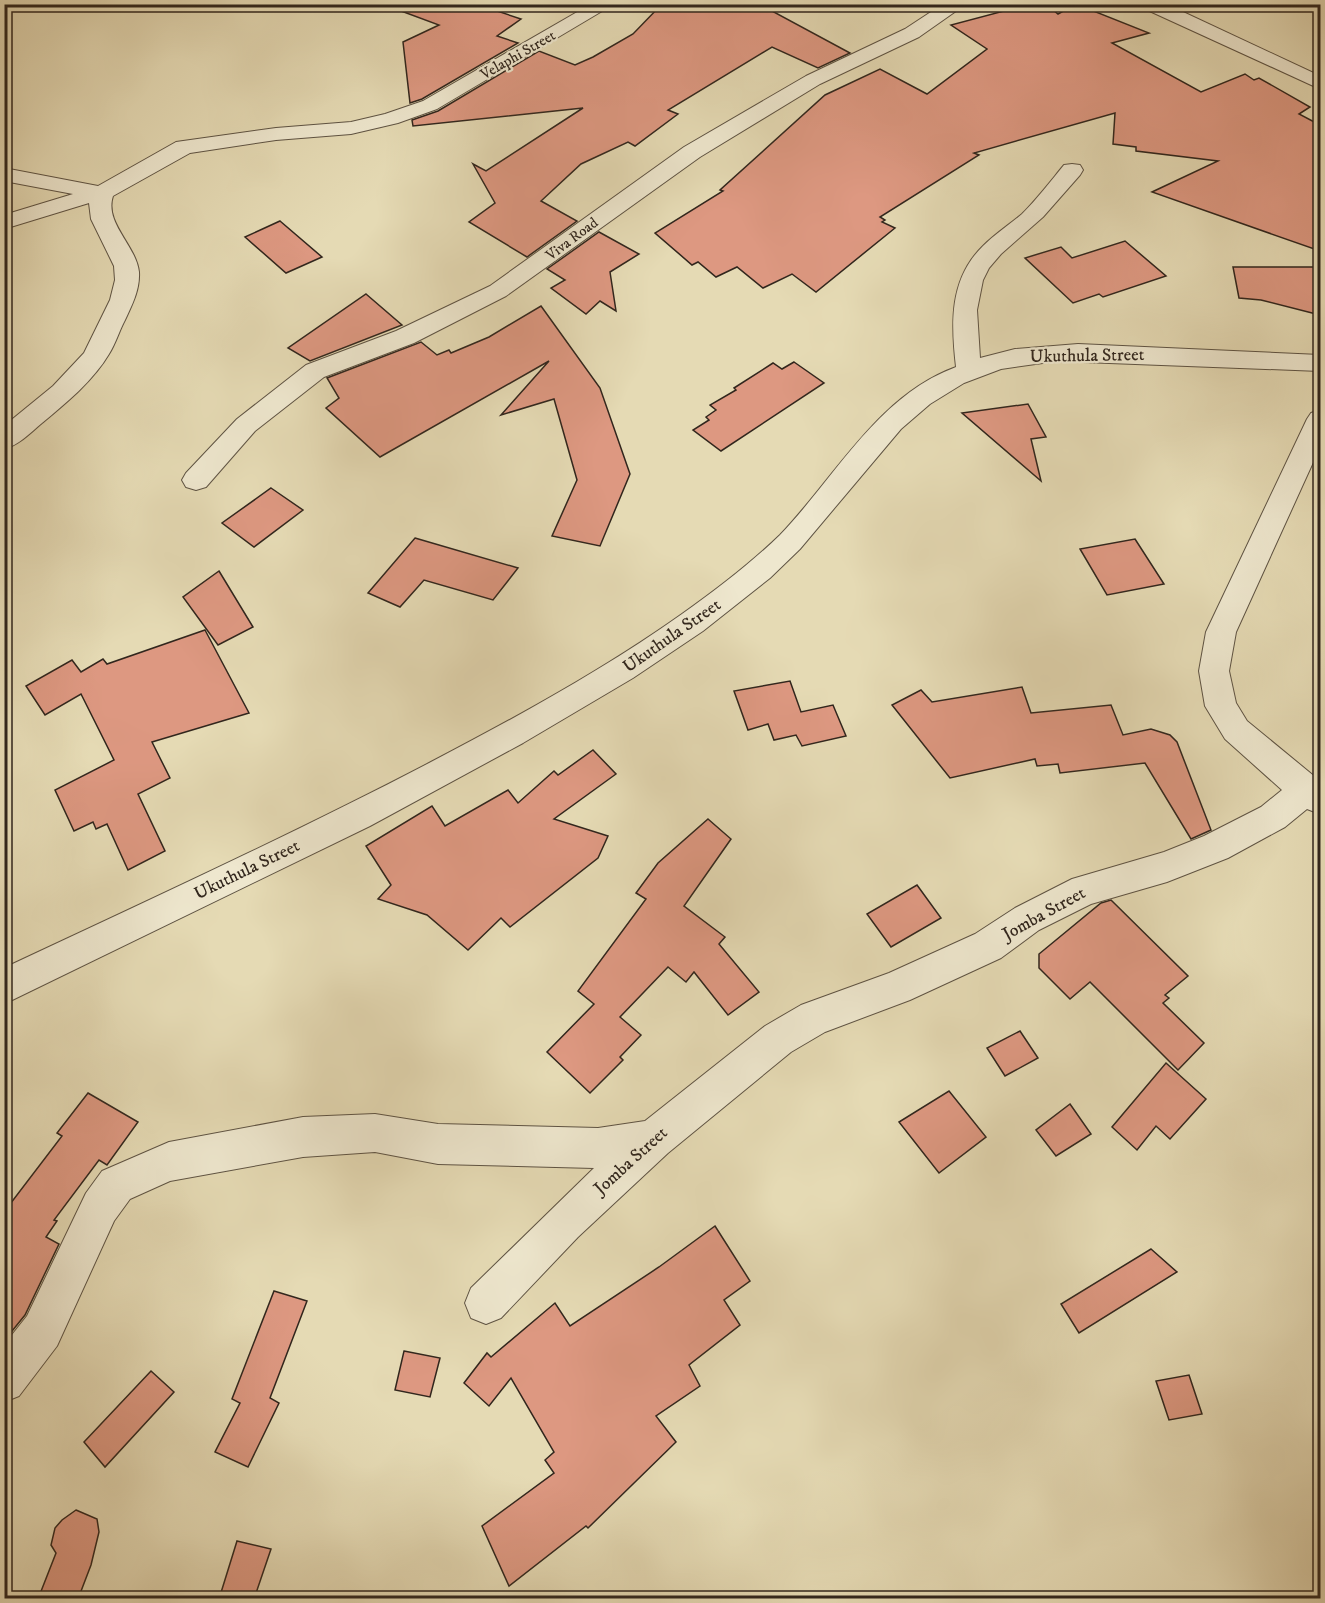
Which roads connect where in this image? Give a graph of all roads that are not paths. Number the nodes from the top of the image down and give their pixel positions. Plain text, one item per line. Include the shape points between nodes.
1 (605, 4) edge
2 (957, 4) edge
3 (1150, 4) edge
4 (1320, 83) edge
5 (1072, 170) dead end
6 (4, 174) edge
7 (103, 192) junction
8 (4, 222) edge
9 (1320, 363) edge
10 (969, 372) junction
11 (1320, 419) edge
12 (4, 440) edge
13 (196, 480) dead end
14 (1314, 795) edge
15 (4, 987) edge
16 (654, 1139) junction
17 (486, 1303) dead end
18 (4, 1381) edge

1 - 7 street, Velaphi Street via 430,105 351,128 184,147
2 - 13 street, Viva Road via 912,33 813,80 692,152 498,291 405,337 315,371 246,426
3 - 4 street
5 - 10 street via 1032,217 987,254 975,272 963,325
6 - 7 street
7 - 8 street, Velaphi Street
7 - 12 street via 98,211 116,238 126,267 125,295 94,358
9 - 10 street, Ukuthula Street via 1065,353 994,362
10 - 15 street, Ukuthula Street via 906,407 880,431 795,539 724,600 655,651 579,698 385,803
11 - 14 street, Jomba Street via 1221,632 1214,671 1221,706 1236,730
14 - 16 street, Jomba Street via 1216,847 1167,867 1084,890 948,965 814,1018 778,1039
16 - 17 street, Jomba Street
16 - 18 street via 598,1148 508,1148 438,1144 375,1133 303,1137 169,1162 116,1185 100,1208 42,1331

